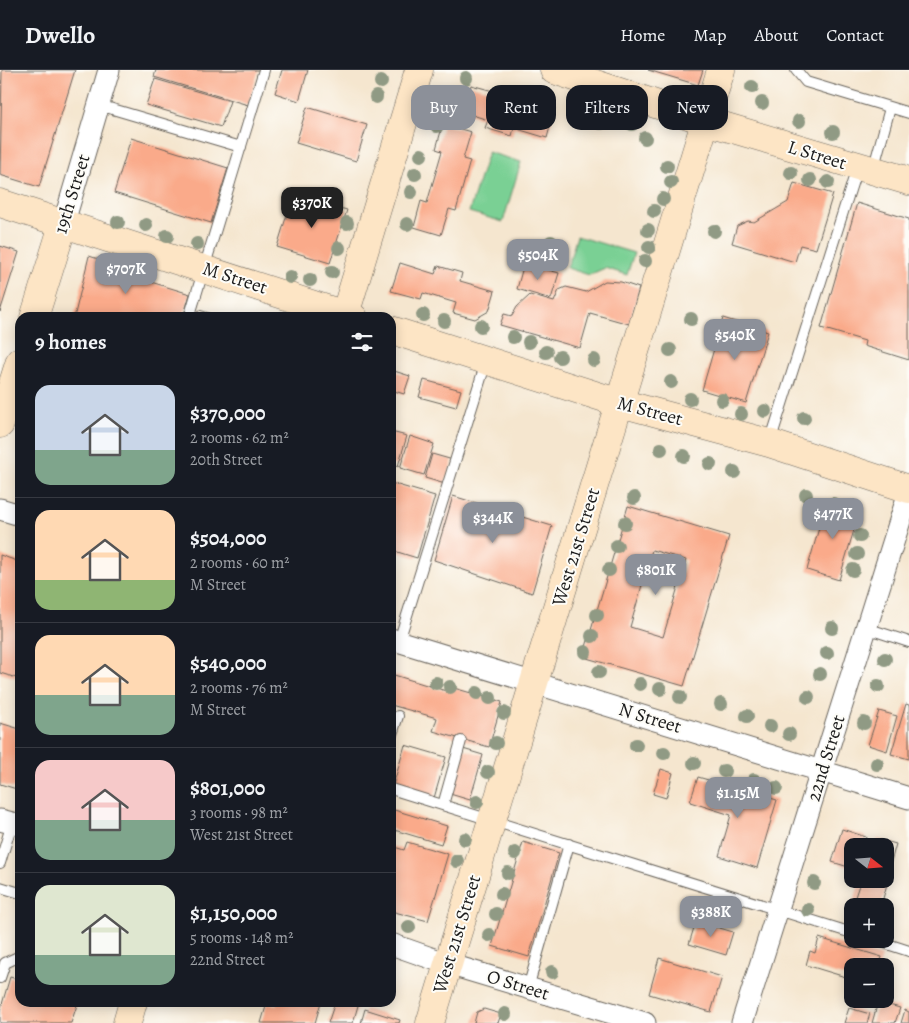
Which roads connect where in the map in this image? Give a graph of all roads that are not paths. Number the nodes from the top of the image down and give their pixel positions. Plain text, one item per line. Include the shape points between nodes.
1 (109, 70) edge
2 (264, 70) edge
3 (419, 70) edge
4 (554, 70) edge
5 (721, 70) edge
6 (796, 70) edge
7 (717, 85) edge
8 (99, 105) junction
9 (658, 105) edge
10 (890, 108) junction
11 (909, 113) edge
12 (728, 128) edge
13 (703, 130) edge
14 (241, 147) junction
15 (865, 169) junction
16 (909, 181) edge
17 (0, 203) edge
18 (64, 222) junction
19 (204, 267) junction
20 (36, 312) edge
21 (191, 312) edge
22 (336, 312) edge
23 (349, 312) edge
24 (396, 332) edge
25 (486, 362) junction
26 (15, 377) edge
27 (620, 403) junction
28 (0, 424) edge
29 (769, 443) junction
30 (909, 490) edge
31 (0, 509) edge
32 (15, 514) edge
33 (866, 628) junction
34 (396, 637) edge
35 (396, 640) edge
36 (909, 642) edge
37 (535, 684) junction
38 (398, 716) dead end
39 (396, 722) edge
40 (462, 741) dead end
41 (822, 770) junction
42 (396, 791) edge
43 (909, 798) edge
44 (443, 805) junction
45 (492, 820) junction
46 (11, 823) edge
47 (569, 844) junction
48 (0, 863) edge
49 (0, 887) edge
50 (15, 892) edge
51 (778, 909) junction
52 (844, 930) edge
53 (396, 946) edge
54 (894, 946) edge
55 (909, 951) edge
56 (15, 958) edge
57 (448, 964) junction
58 (0, 978) edge
59 (528, 988) junction
60 (430, 1023) edge
61 (645, 1023) edge
62 (742, 1023) edge

1 - 8 street, 19th Street
2 - 14 lane
3 - 23 street
4 - 9 street, L Street
5 - 7 street, West 21st Street
6 - 10 lane via 806,82
8 - 14 lane
8 - 18 street, 19th Street
10 - 11 lane
10 - 15 lane
12 - 15 street, L Street
13 - 27 street, West 21st Street
14 - 19 lane
15 - 16 street, L Street
15 - 29 lane
17 - 18 street, M Street
18 - 19 street, M Street
18 - 20 street, 19th Street
19 - 21 lane
19 - 22 street, M Street
24 - 25 street, M Street
25 - 27 street, M Street
25 - 34 lane
26 - 28 street
27 - 29 street, M Street
27 - 37 street, West 21st Street
29 - 30 street, M Street
30 - 33 street, 22nd Street
31 - 32 street
33 - 36 lane
33 - 41 street, 22nd Street
35 - 37 street, N Street
37 - 41 street, N Street
37 - 45 street, West 21st Street
38 - 39 lane
40 - 44 lane
41 - 43 street, N Street
41 - 51 street, 22nd Street
42 - 44 lane
44 - 45 lane
45 - 47 lane
45 - 57 street, West 21st Street
46 - 48 lane
47 - 51 lane
47 - 59 lane
49 - 50 lane
51 - 52 lane
51 - 62 street, 22nd Street
53 - 57 street, O Street
54 - 55 lane
56 - 58 lane via 5,963
57 - 59 street, O Street
57 - 60 street, West 21st Street
59 - 61 street, O Street

